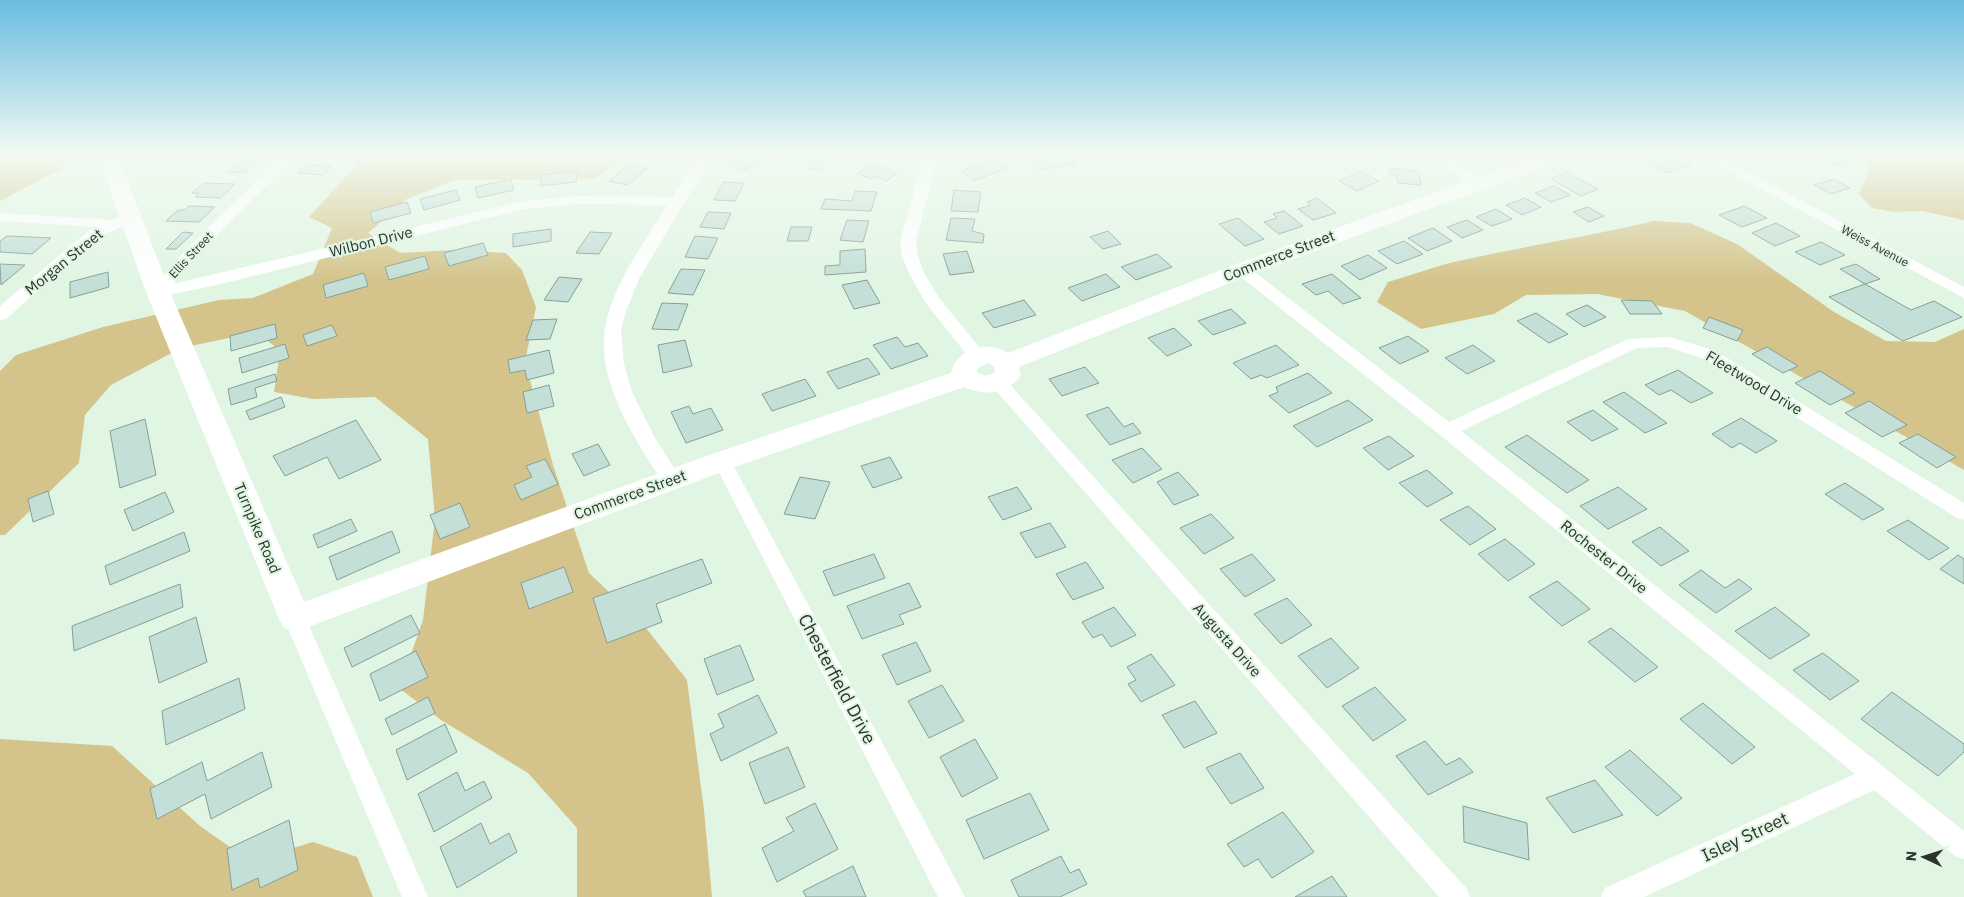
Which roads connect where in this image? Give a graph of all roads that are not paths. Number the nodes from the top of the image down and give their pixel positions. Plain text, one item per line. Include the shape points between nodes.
1 (117, 198) edge
2 (247, 198) edge
3 (678, 198) edge
4 (920, 198) edge
5 (1435, 198) edge
6 (1786, 198) edge
7 (676, 201) junction
8 (0, 217) edge
9 (122, 220) junction
10 (1242, 270) junction
11 (158, 292) junction
12 (1964, 293) edge
13 (0, 315) edge
14 (972, 367) junction
15 (1002, 373) junction
16 (1446, 430) junction
17 (722, 461) junction
18 (672, 479) junction
19 (1964, 512) edge
20 (295, 619) junction
21 (1876, 777) junction
22 (1964, 847) edge
23 (415, 897) edge
24 (952, 897) edge
25 (1457, 897) edge
26 (1614, 897) edge

1 - 9 street, Turnpike Road
2 - 11 street, Ellis Street via 192,252
3 - 7 street
4 - 14 street via 908,253 918,279
5 - 10 street, Commerce Street
6 - 12 street, Weiss Avenue
7 - 11 street, Wilbon Drive via 578,200 524,205
7 - 18 street via 621,299 614,321 613,343 622,389 657,458
8 - 9 street
9 - 11 street, Turnpike Road
9 - 13 street, Morgan Street via 91,236
10 - 15 street, Commerce Street
10 - 16 street, Rochester Drive
11 - 20 street, Turnpike Road
14 - 15 street via 995,356
14 - 17 street, Commerce Street
15 - 25 street, Augusta Drive
16 - 19 street, Fleetwood Drive via 1634,343 1669,342 1708,354
16 - 21 street, Rochester Drive
17 - 18 street, Commerce Street
17 - 24 street, Chesterfield Drive
18 - 20 street, Commerce Street
20 - 23 street, Turnpike Road
21 - 22 street, Rochester Drive
21 - 26 street, Isley Street

